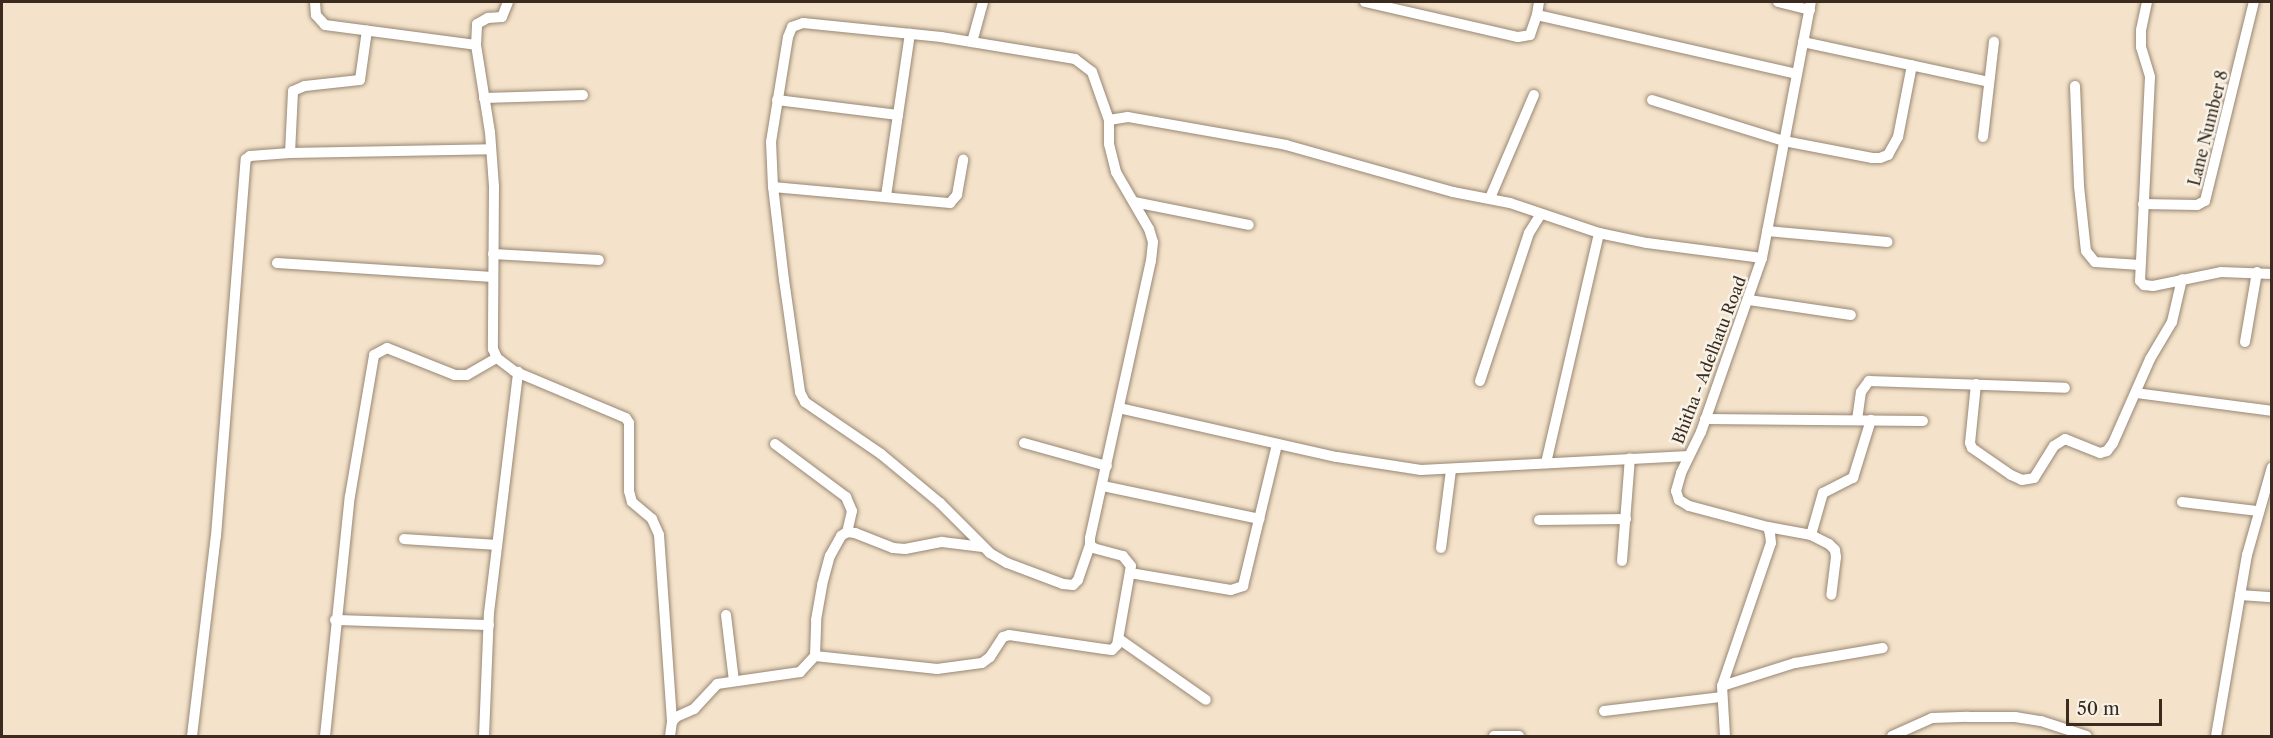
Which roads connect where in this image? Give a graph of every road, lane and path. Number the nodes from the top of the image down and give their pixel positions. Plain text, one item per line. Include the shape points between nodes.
1 (315, 2) edge
2 (508, 2) edge
3 (983, 2) edge
4 (1365, 2) edge
5 (1539, 2) edge
6 (1778, 2) edge
7 (2147, 2) edge
8 (2254, 2) edge
9 (1810, 6) edge
10 (1537, 15) junction
11 (367, 30) junction
12 (910, 34) junction
13 (972, 42) junction
14 (1803, 42) junction
15 (1994, 42) dead end
16 (476, 45) junction
17 (1912, 65) junction
18 (1796, 74) junction
19 (1989, 82) junction
20 (2075, 86) dead end
21 (583, 95) dead end
22 (1534, 95) dead end
23 (484, 98) junction
24 (777, 100) junction
25 (1652, 100) dead end
26 (898, 115) junction
27 (1109, 120) junction
28 (1983, 137) dead end
29 (1784, 141) junction
30 (491, 149) junction
31 (290, 153) junction
32 (963, 160) dead end
33 (773, 187) junction
34 (886, 196) junction
35 (1490, 198) junction
36 (1134, 202) junction
37 (2143, 204) junction
38 (1541, 214) junction
39 (1249, 225) dead end
40 (1767, 231) junction
41 (1599, 233) junction
42 (1887, 242) dead end
43 (493, 254) junction
44 (1762, 258) junction
45 (599, 260) dead end
46 (277, 263) dead end
47 (2140, 265) junction
48 (2257, 272) junction
49 (2271, 274) edge
50 (493, 277) junction
51 (2182, 279) junction
52 (1749, 300) junction
53 (1851, 315) dead end
54 (2245, 342) dead end
55 (496, 358) junction
56 (518, 372) junction
57 (1480, 381) dead end
58 (1976, 384) junction
59 (2065, 388) dead end
60 (2136, 393) junction
61 (1119, 408) junction
62 (2271, 411) edge
63 (1705, 419) junction
64 (1857, 420) junction
65 (1871, 420) junction
66 (1923, 421) dead end
67 (1024, 443) dead end
68 (775, 444) dead end
69 (1278, 444) junction
70 (1689, 456) junction
71 (1630, 458) junction
72 (1546, 463) junction
73 (1107, 466) junction
74 (2271, 467) edge
75 (1451, 470) junction
76 (1103, 486) junction
77 (2182, 502) dead end
78 (2258, 511) junction
79 (1260, 519) junction
80 (1626, 519) junction
81 (1539, 520) dead end
82 (1768, 526) junction
83 (847, 532) junction
84 (1811, 535) junction
85 (404, 539) dead end
86 (497, 545) junction
87 (1090, 545) junction
88 (983, 547) junction
89 (1441, 548) dead end
90 (1622, 561) dead end
91 (1130, 573) junction
92 (1831, 595) dead end
93 (2240, 595) junction
94 (2271, 597) edge
95 (726, 615) dead end
96 (335, 620) junction
97 (489, 625) junction
98 (1119, 639) junction
99 (1883, 648) dead end
100 (813, 658) junction
101 (734, 681) junction
102 (1722, 692) junction
103 (1206, 700) dead end
104 (1604, 711) dead end
105 (672, 722) junction
106 (192, 736) edge
107 (325, 736) edge
108 (484, 736) edge
109 (670, 736) edge
110 (1494, 736) edge
111 (1519, 736) edge
112 (1725, 736) edge
113 (1892, 736) edge
114 (2087, 736) edge
115 (2216, 736) edge

1 - 11 street via 316,15 326,25
2 - 16 street via 502,17 477,24
3 - 13 street
4 - 10 street via 1518,38 1530,35
5 - 10 street
6 - 9 street
7 - 37 street via 2141,30 2141,47 2150,77
8 - 37 street, Lane Number 8 via 2205,201 2197,205
9 - 14 street, Bhitha - Adelhatu Road
10 - 18 street
11 - 16 street
11 - 31 street via 360,80 293,91
12 - 13 street
12 - 24 street via 796,24 788,37
12 - 26 street
13 - 27 street via 1041,52 1086,64
14 - 17 street
14 - 18 street, Bhitha - Adelhatu Road
15 - 19 street
16 - 23 street
17 - 19 street
17 - 29 street via 1898,137 1888,155 1872,158
18 - 29 street, Bhitha - Adelhatu Road
19 - 28 street
20 - 47 street via 2086,251 2095,262
21 - 23 street
22 - 35 street
23 - 30 street
24 - 26 street
24 - 33 street via 771,142
25 - 29 street
26 - 34 street
27 - 35 street via 1128,117 1287,146 1453,192
27 - 36 street via 1109,144 1116,172
29 - 40 street, Bhitha - Adelhatu Road
30 - 31 street
30 - 43 street
31 - 106 street via 250,156 244,164 216,536
32 - 34 street via 957,195 950,203
33 - 34 street
33 - 88 street via 800,392 805,402 881,454 940,502
35 - 38 street
36 - 39 street
36 - 61 street via 1151,236 1152,251
37 - 47 street
38 - 41 street
38 - 57 street via 1529,233
40 - 42 street
40 - 44 street, Bhitha - Adelhatu Road
41 - 44 street
41 - 72 street
43 - 45 street
43 - 50 street
44 - 52 street, Bhitha - Adelhatu Road
46 - 50 street
47 - 51 street via 2140,281 2144,285
48 - 49 street
48 - 51 street via 2221,272
48 - 54 street
50 - 55 street
51 - 60 street via 2172,322
52 - 53 street
52 - 63 street, Bhitha - Adelhatu Road
55 - 56 street
55 - 96 street via 467,375 455,375 387,348 374,355 350,496
56 - 86 street
56 - 105 street via 626,418 629,423 629,491 632,502 652,519 659,535
58 - 59 street
58 - 60 street via 1972,448 2011,475 2028,480 2034,478 2061,441 2071,440 2100,453 2107,451
58 - 64 street via 1869,381 1861,392
60 - 62 street
61 - 69 street
61 - 73 street
63 - 64 street
63 - 70 street, Bhitha - Adelhatu Road
64 - 65 street
65 - 66 street
65 - 84 street via 1856,472 1848,482 1823,493
67 - 73 street
68 - 83 street via 846,497 852,511
69 - 75 street via 1396,468
69 - 79 street
70 - 71 street
70 - 82 street, Bhitha - Adelhatu Road via 1677,483 1679,500
71 - 72 street
71 - 80 street
72 - 75 street
73 - 76 street
74 - 78 street
75 - 89 street
76 - 79 street
76 - 87 street
77 - 78 street
78 - 93 street
79 - 91 street via 1246,580 1239,590
80 - 81 street
80 - 90 street
82 - 84 street
82 - 102 street via 1771,543 1726,670
83 - 88 street via 905,549 942,542
83 - 100 street via 830,556 822,585
84 - 92 street via 1834,550
85 - 86 street
86 - 97 street
87 - 88 street via 1078,580 1070,585 1007,563
87 - 91 street via 1123,556 1129,561
91 - 98 street
93 - 94 street
93 - 115 street
95 - 101 street
96 - 97 street
96 - 107 street
97 - 108 street
98 - 100 street via 1112,650 1104,650 1009,634 982,663 952,668
98 - 103 street
99 - 102 street via 1795,663
100 - 101 street via 804,670
101 - 105 street via 717,684 698,706
102 - 104 street
102 - 112 street
105 - 109 street
110 - 111 street
113 - 114 street via 1923,721 1946,717 2024,718

